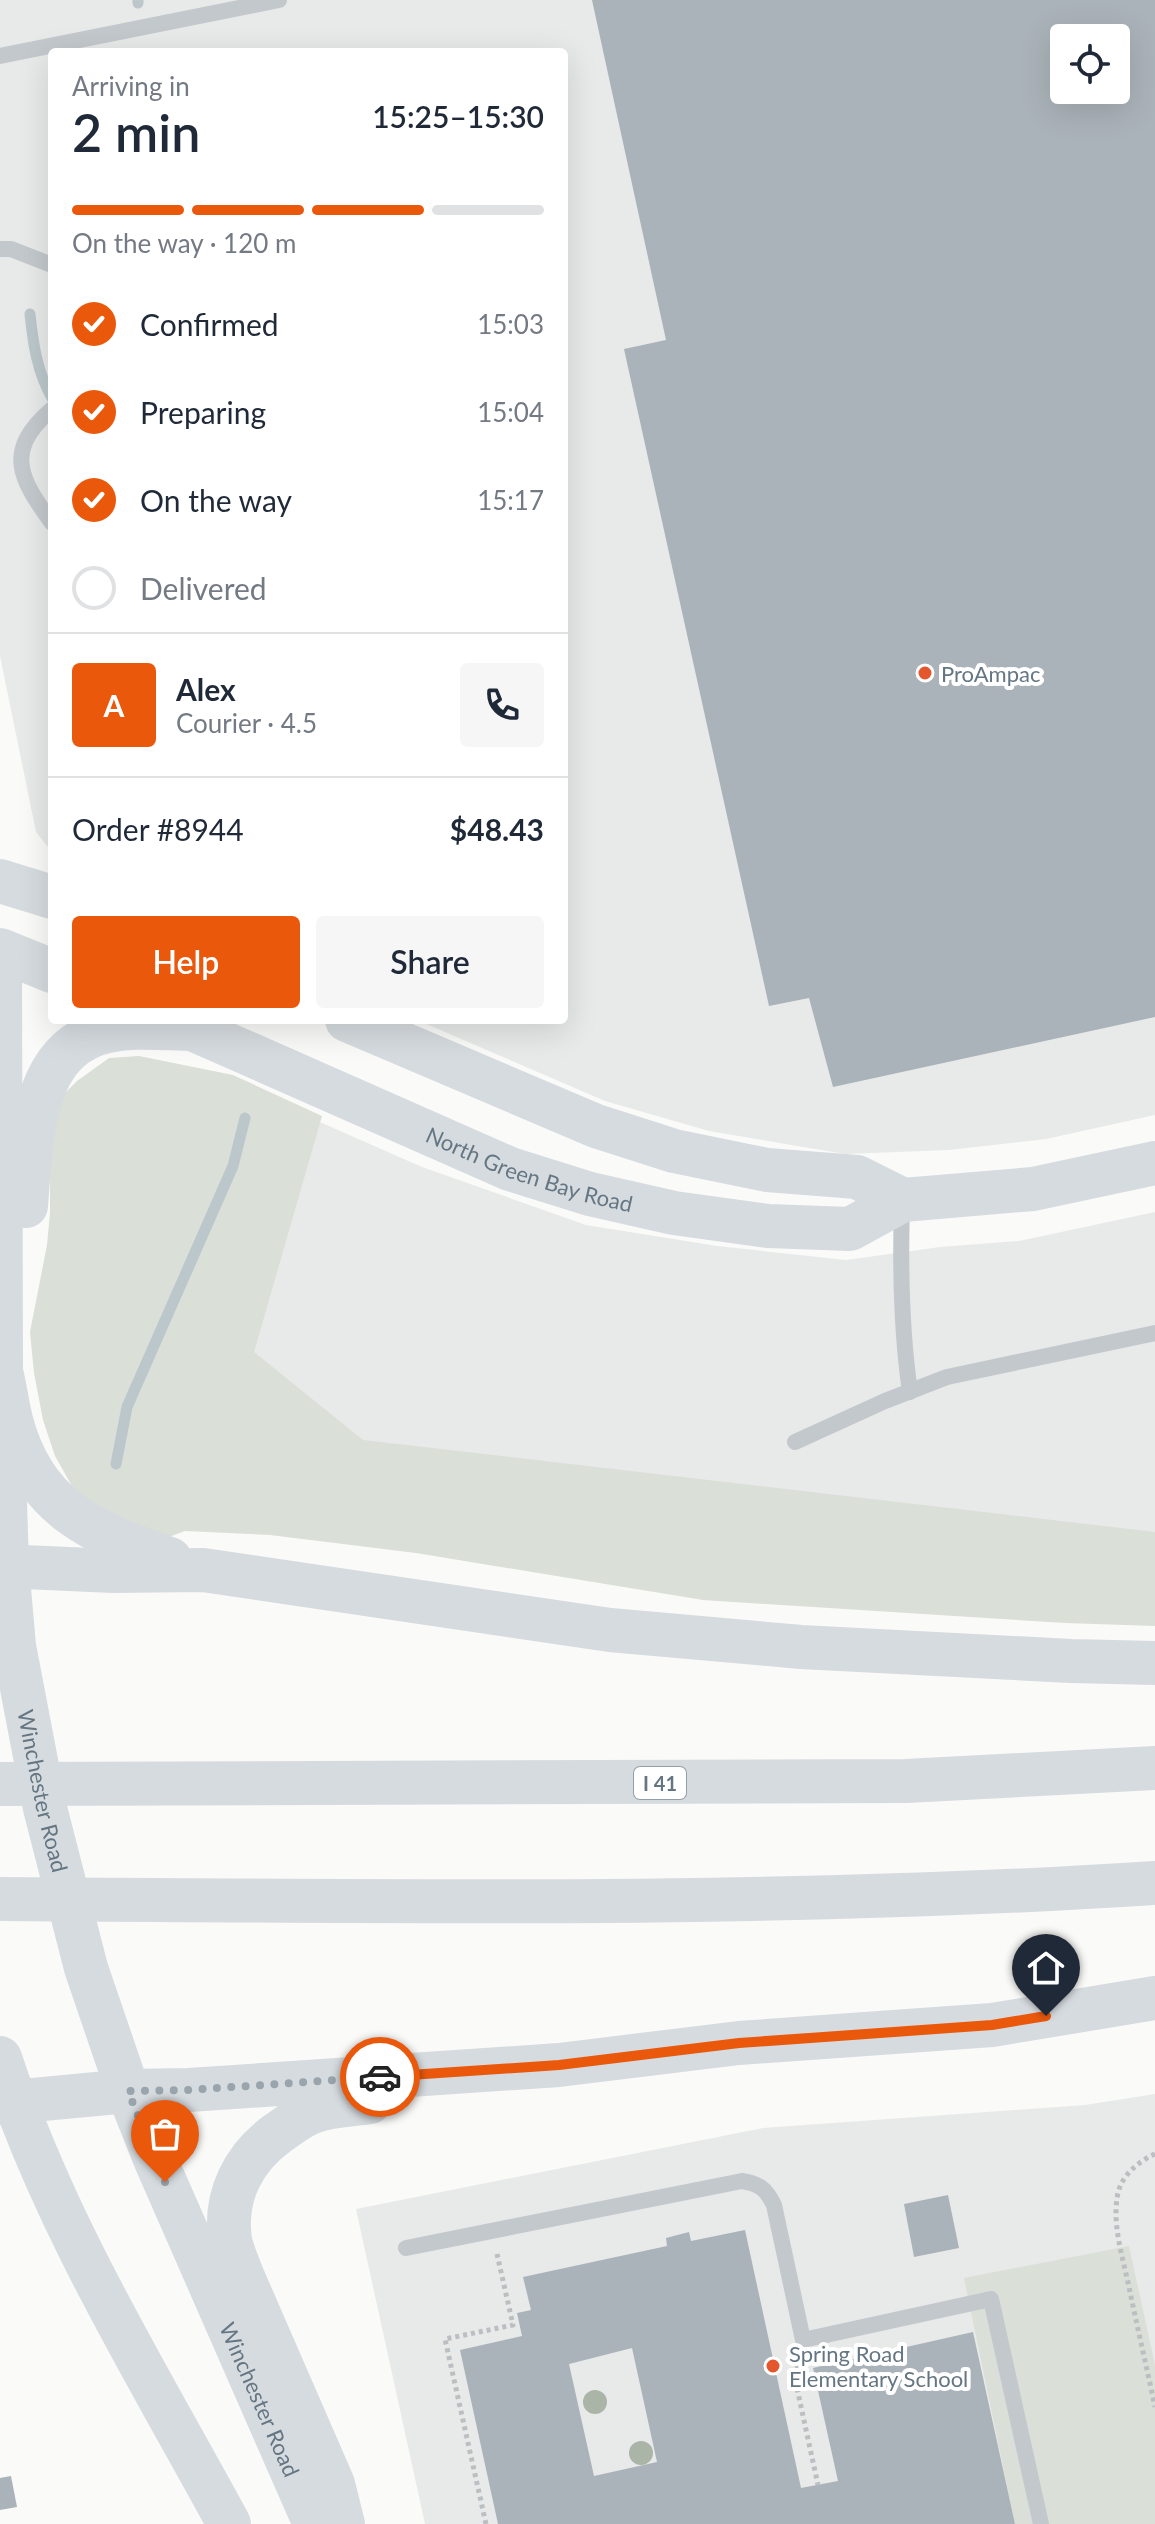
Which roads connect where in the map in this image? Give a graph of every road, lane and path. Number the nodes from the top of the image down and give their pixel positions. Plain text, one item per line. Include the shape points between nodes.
1 (279, 0) edge
2 (0, 56) edge
3 (0, 249) edge
4 (48, 263) edge
5 (48, 413) edge
6 (48, 517) edge
7 (0, 881) edge
8 (48, 896) edge
9 (0, 950) edge
10 (0, 960) edge
11 (48, 969) edge
12 (183, 1024) edge
13 (356, 1024) edge
14 (1155, 1163) edge
15 (903, 1200) junction
16 (1155, 1333) edge
17 (1, 1358) edge
18 (910, 1392) junction
19 (795, 1442) dead end
20 (3, 1566) edge
21 (203, 1570) junction
22 (1155, 1663) edge
23 (1155, 1768) edge
24 (0, 1784) edge
25 (1155, 1883) edge
26 (0, 1899) edge
27 (1155, 1998) edge
28 (0, 2058) edge
29 (559, 2065) junction
30 (128, 2091) junction
31 (7, 2102) edge
32 (1155, 2154) edge
33 (492, 2230) junction
34 (406, 2248) dead end
35 (803, 2340) junction
36 (1155, 2407) edge
37 (818, 2485) dead end
38 (229, 2524) edge
39 (315, 2524) edge
40 (343, 2524) edge
41 (486, 2524) edge
42 (1041, 2524) edge

1 - 2 lane
3 - 4 lane
5 - 6 lane via 31,430 21,454 25,484
7 - 8 main road
9 - 11 main road
10 - 17 main road, Winchester Road
12 - 15 main road, North Green Bay Road via 510,1169 590,1194 768,1226 850,1229
12 - 17 main road via 106,1031 69,1050 55,1066 36,1111 18,1284
13 - 15 main road via 596,1126 674,1151 767,1170 857,1177
14 - 15 main road, North Green Bay Road via 1033,1189
15 - 18 lane via 902,1335
16 - 18 lane via 947,1377
17 - 20 main road, Winchester Road
17 - 21 main road via 20,1444 53,1499 82,1523 123,1543
18 - 19 lane
20 - 21 main road
20 - 30 main road, Winchester Road via 45,1808 86,1968
21 - 22 main road via 610,1630 817,1648
23 - 24 main road, I 41 via 906,1781
25 - 26 main road via 1010,1893 774,1898
27 - 29 main road via 992,2025 739,2043
28 - 31 main road
29 - 30 main road
29 - 40 main road via 316,2111 262,2144 234,2187 230,2241 333,2484
30 - 31 main road
30 - 39 main road, Winchester Road
31 - 38 main road via 115,2319
32 - 36 path via 1126,2176 1116,2211
33 - 34 lane
33 - 35 lane via 742,2181 758,2183 774,2205
33 - 41 path via 513,2325 445,2339
35 - 37 path via 795,2379
35 - 42 lane via 991,2299

